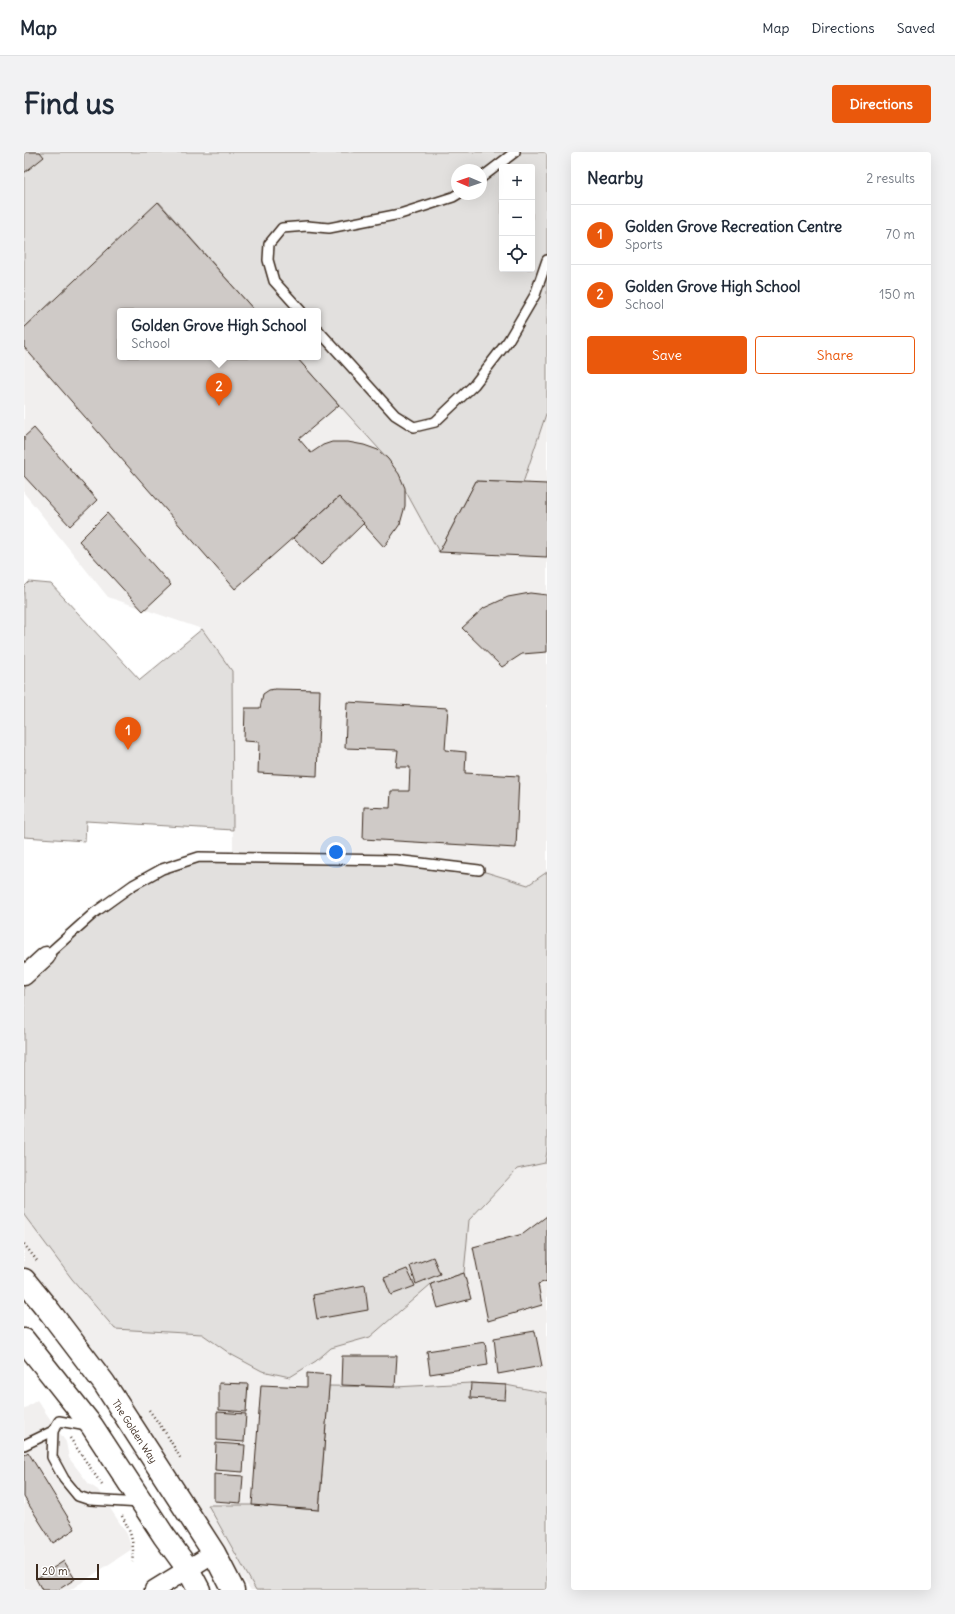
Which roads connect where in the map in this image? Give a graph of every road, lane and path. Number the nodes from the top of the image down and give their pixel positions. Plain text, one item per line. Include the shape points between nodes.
1 (515, 152) edge
2 (487, 173) edge
3 (451, 198) edge
4 (547, 260) edge
5 (298, 308) edge
6 (321, 333) edge
7 (479, 870) dead end
8 (46, 956) joint
9 (24, 976) edge
10 (24, 1280) edge
11 (24, 1340) edge
12 (59, 1421) junction
13 (92, 1426) junction
14 (53, 1431) junction
15 (24, 1445) edge
16 (112, 1501) junction
17 (142, 1504) junction
18 (214, 1553) junction
19 (132, 1562) dead end
20 (188, 1569) junction
21 (154, 1590) edge
22 (199, 1590) edge
23 (234, 1590) edge

1 - 2 lane
3 - 5 lane via 400,214 329,228 282,228 269,244 268,260 274,281
4 - 6 lane via 535,295 508,341 474,384 435,422 414,427 395,415
7 - 8 lane via 396,860 199,857 162,869 132,885 94,913
8 - 9 street
10 - 18 main road, The Golden Way via 104,1383
11 - 13 main road
12 - 13 lane
12 - 14 lane
12 - 16 path
13 - 17 main road
14 - 15 lane
14 - 16 lane via 52,1457 64,1479 78,1496 90,1500
16 - 17 lane
16 - 19 path via 130,1529 134,1544
17 - 20 main road
18 - 20 street
18 - 23 main road, The Golden Way
20 - 21 street
20 - 22 main road

